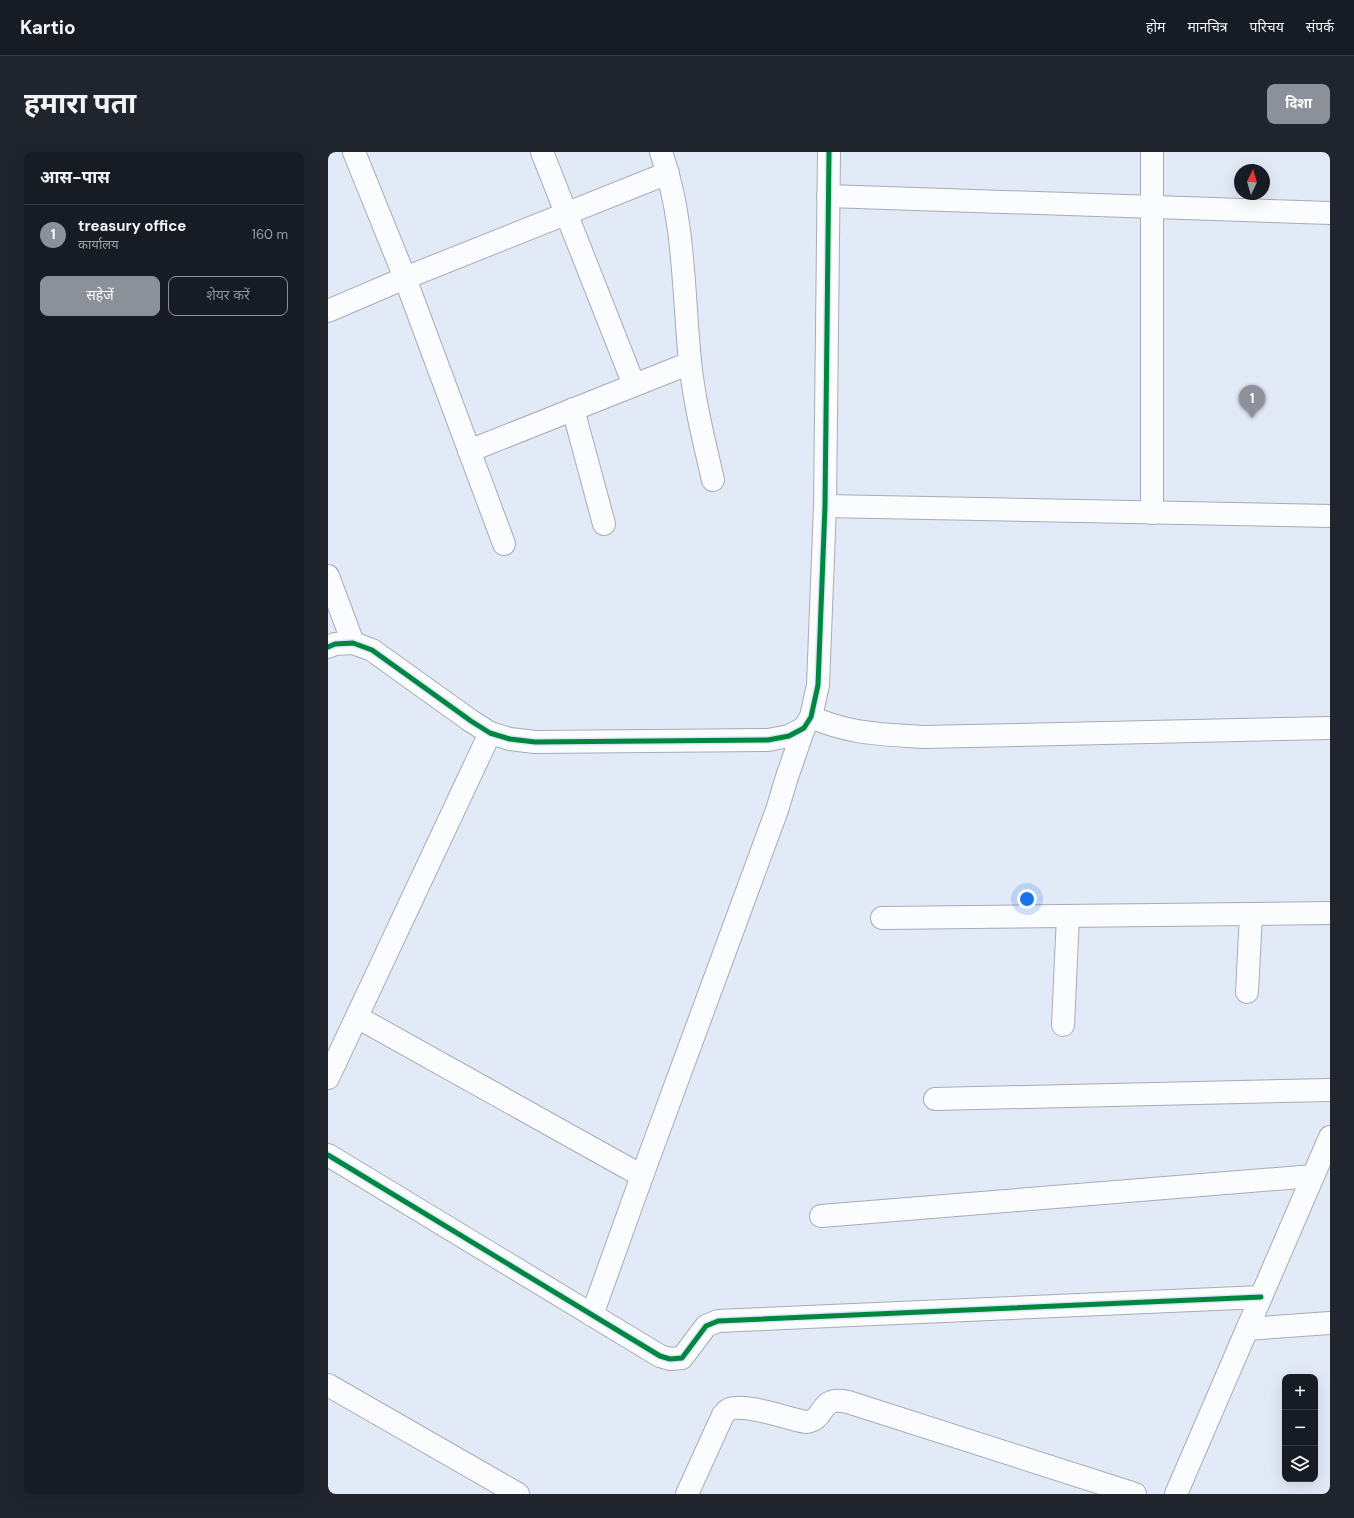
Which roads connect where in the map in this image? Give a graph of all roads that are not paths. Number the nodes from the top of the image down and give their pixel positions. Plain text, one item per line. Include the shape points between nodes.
1 (354, 152) edge
2 (542, 152) edge
3 (661, 152) edge
4 (829, 152) edge
5 (1152, 152) edge
6 (668, 173) junction
7 (828, 196) junction
8 (1153, 207) junction
9 (1330, 213) edge
10 (566, 214) junction
11 (405, 278) junction
12 (328, 311) edge
13 (690, 363) junction
14 (634, 385) junction
15 (573, 409) junction
16 (469, 451) junction
17 (713, 480) dead end
18 (825, 506) junction
19 (1152, 513) junction
20 (1330, 516) edge
21 (604, 524) dead end
22 (504, 544) dead end
23 (328, 576) edge
24 (352, 643) junction
25 (328, 647) edge
26 (807, 723) junction
27 (1330, 728) edge
28 (490, 733) junction
29 (1330, 913) edge
30 (1251, 914) junction
31 (1068, 916) junction
32 (882, 918) dead end
33 (1247, 992) dead end
34 (357, 1017) junction
35 (1063, 1025) dead end
36 (328, 1078) edge
37 (1330, 1090) edge
38 (935, 1099) dead end
39 (1330, 1137) edge
40 (328, 1155) edge
41 (642, 1176) junction
42 (1313, 1176) junction
43 (821, 1216) dead end
44 (1261, 1297) junction
45 (592, 1315) junction
46 (1330, 1323) edge
47 (1247, 1328) junction
48 (329, 1388) edge
49 (518, 1494) edge
50 (687, 1494) edge
51 (1135, 1494) edge
52 (1176, 1494) edge

1 - 11 street
2 - 10 street
3 - 6 street
4 - 7 street
5 - 8 street
6 - 10 street
6 - 13 street via 677,212
7 - 8 street
7 - 18 street
8 - 9 street
8 - 19 street
10 - 11 street
10 - 14 street
11 - 12 street
11 - 16 street
13 - 14 street
13 - 17 street via 694,394
14 - 15 street
15 - 16 street
15 - 21 street
16 - 22 street
18 - 19 street
18 - 26 street via 818,685
19 - 20 street
23 - 24 street
24 - 25 street
24 - 28 street via 372,650
26 - 27 street via 855,732 922,736
26 - 28 street via 789,736 768,740 535,742
26 - 41 street
28 - 34 street
29 - 30 street
30 - 31 street
30 - 33 street
31 - 32 street
31 - 35 street
34 - 36 street
34 - 41 street
37 - 38 street
39 - 42 street
40 - 45 street
41 - 45 street
42 - 43 street
42 - 44 street
44 - 45 street via 718,1321 706,1326 686,1354 677,1359 660,1356
44 - 47 street
46 - 47 street
47 - 52 street
48 - 49 street
50 - 51 street via 718,1425 728,1409 750,1408 811,1422 829,1402 834,1400 848,1402

